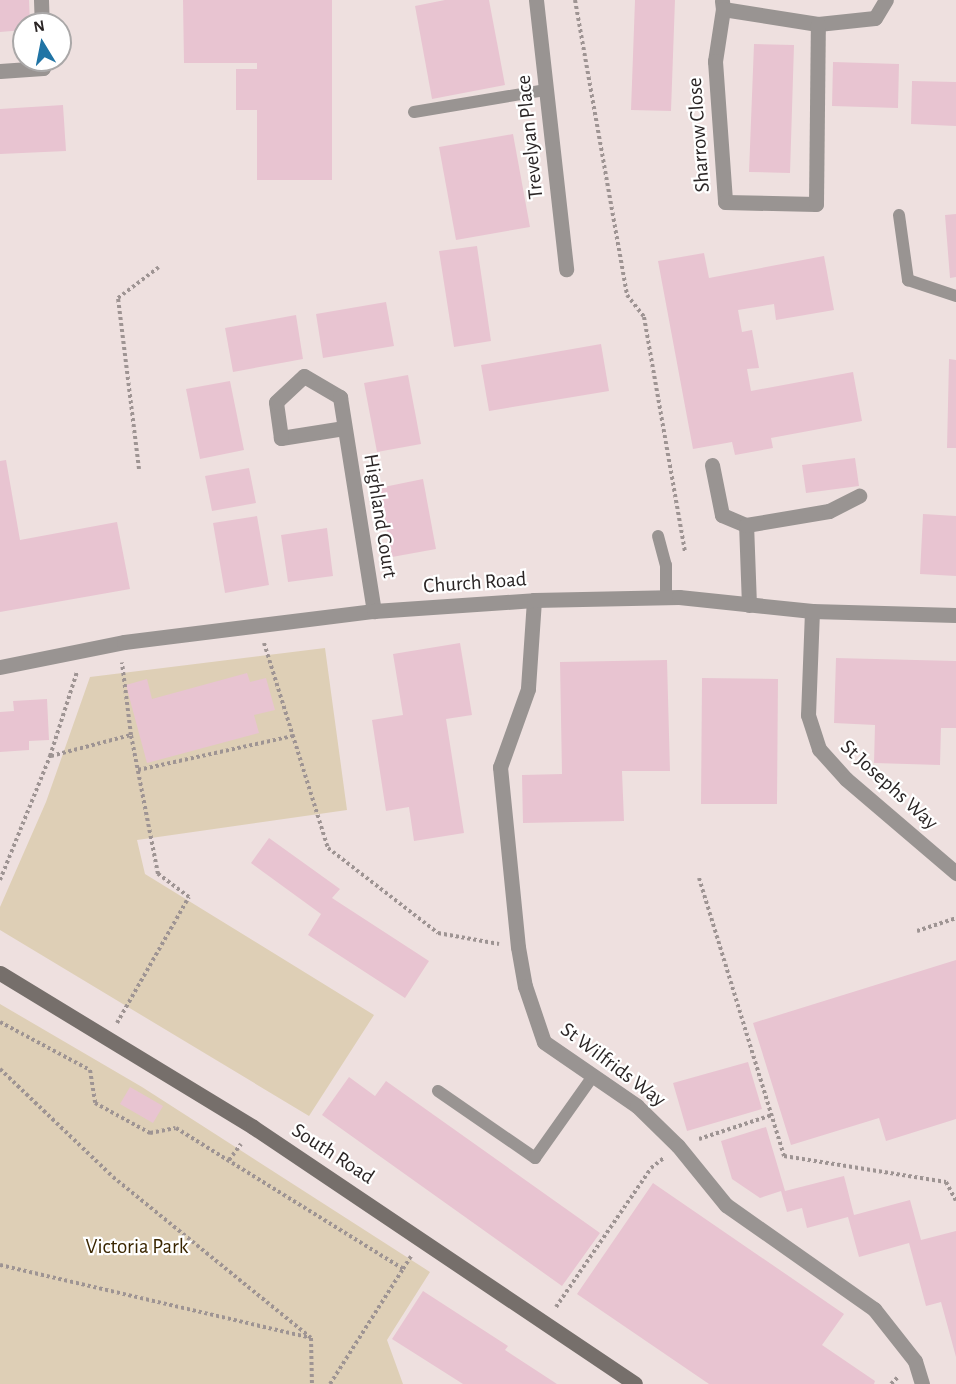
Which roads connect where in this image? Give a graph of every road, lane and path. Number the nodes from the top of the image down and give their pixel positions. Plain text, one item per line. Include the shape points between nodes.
1 (536, 0) edge
2 (575, 0) edge
3 (886, 0) edge
4 (722, 4) edge
5 (818, 24) junction
6 (546, 90) junction
7 (414, 112) dead end
8 (899, 215) dead end
9 (159, 267) dead end
10 (566, 268) dead end
11 (956, 296) edge
12 (344, 428) junction
13 (712, 465) dead end
14 (139, 469) dead end
15 (859, 496) dead end
16 (746, 525) junction
17 (657, 536) dead end
18 (685, 556) dead end
19 (666, 598) junction
20 (534, 600) junction
21 (749, 605) junction
22 (374, 611) junction
23 (812, 611) junction
24 (956, 615) edge
25 (259, 626) junction
26 (122, 663) dead end
27 (0, 667) edge
28 (78, 671) dead end
29 (131, 735) junction
30 (293, 736) junction
31 (50, 756) junction
32 (138, 770) junction
33 (956, 873) edge
34 (699, 878) dead end
35 (0, 880) edge
36 (956, 918) edge
37 (917, 931) dead end
38 (518, 947) junction
39 (0, 973) edge
40 (0, 1022) edge
41 (108, 1037) junction
42 (0, 1069) edge
43 (593, 1076) junction
44 (438, 1091) dead end
45 (772, 1115) junction
46 (678, 1146) junction
47 (956, 1202) edge
48 (422, 1237) junction
49 (0, 1265) edge
50 (403, 1269) junction
51 (546, 1322) junction
52 (312, 1338) junction
53 (312, 1384) edge
54 (330, 1384) edge
55 (635, 1384) edge
56 (922, 1384) edge

1 - 6 street, Trevelyan Place
2 - 18 path via 627,295 644,317
3 - 5 street, Sharrow Close via 875,18
4 - 5 street, Sharrow Close
4 - 5 street, Sharrow Close via 716,61 725,202 816,204
6 - 7 lane
6 - 10 street, Trevelyan Place
8 - 11 lane via 908,280
9 - 14 path via 118,298
12 - 12 street, Highland Court via 340,398 304,376 276,402 281,438
12 - 22 street, Highland Court
13 - 16 street via 722,515
15 - 16 street via 829,511
16 - 21 street
17 - 19 lane via 666,565
19 - 20 street, Church Road
19 - 21 street, Church Road
20 - 22 street, Church Road
20 - 38 street, St Wilfrids Way via 528,689 500,767
21 - 23 street, Church Road
22 - 25 street, Church Road
23 - 24 street, Church Road
23 - 33 street, St Josephs Way via 808,715 819,749 846,779
25 - 27 street, Church Road via 94,646
25 - 30 path
26 - 29 path
28 - 31 path
29 - 31 path
29 - 32 path
30 - 32 path
30 - 38 path via 328,848 438,933
31 - 35 path
32 - 41 path via 158,874 189,897
34 - 45 path
36 - 37 path
38 - 43 street, St Wilfrids Way via 525,986 544,1042
39 - 41 main road, South Road
40 - 50 path via 90,1070 95,1103 150,1133 176,1128
41 - 48 main road, South Road
42 - 52 path via 113,1177
43 - 44 lane via 536,1158
43 - 46 street, St Wilfrids Way via 637,1106
45 - 46 path
45 - 47 path via 784,1156 946,1182
46 - 51 path via 651,1168
46 - 56 street, St Wilfrids Way via 726,1206 874,1309 915,1361
48 - 50 path
48 - 51 main road, South Road
49 - 52 path
50 - 54 path
51 - 55 main road, South Road
52 - 53 path

